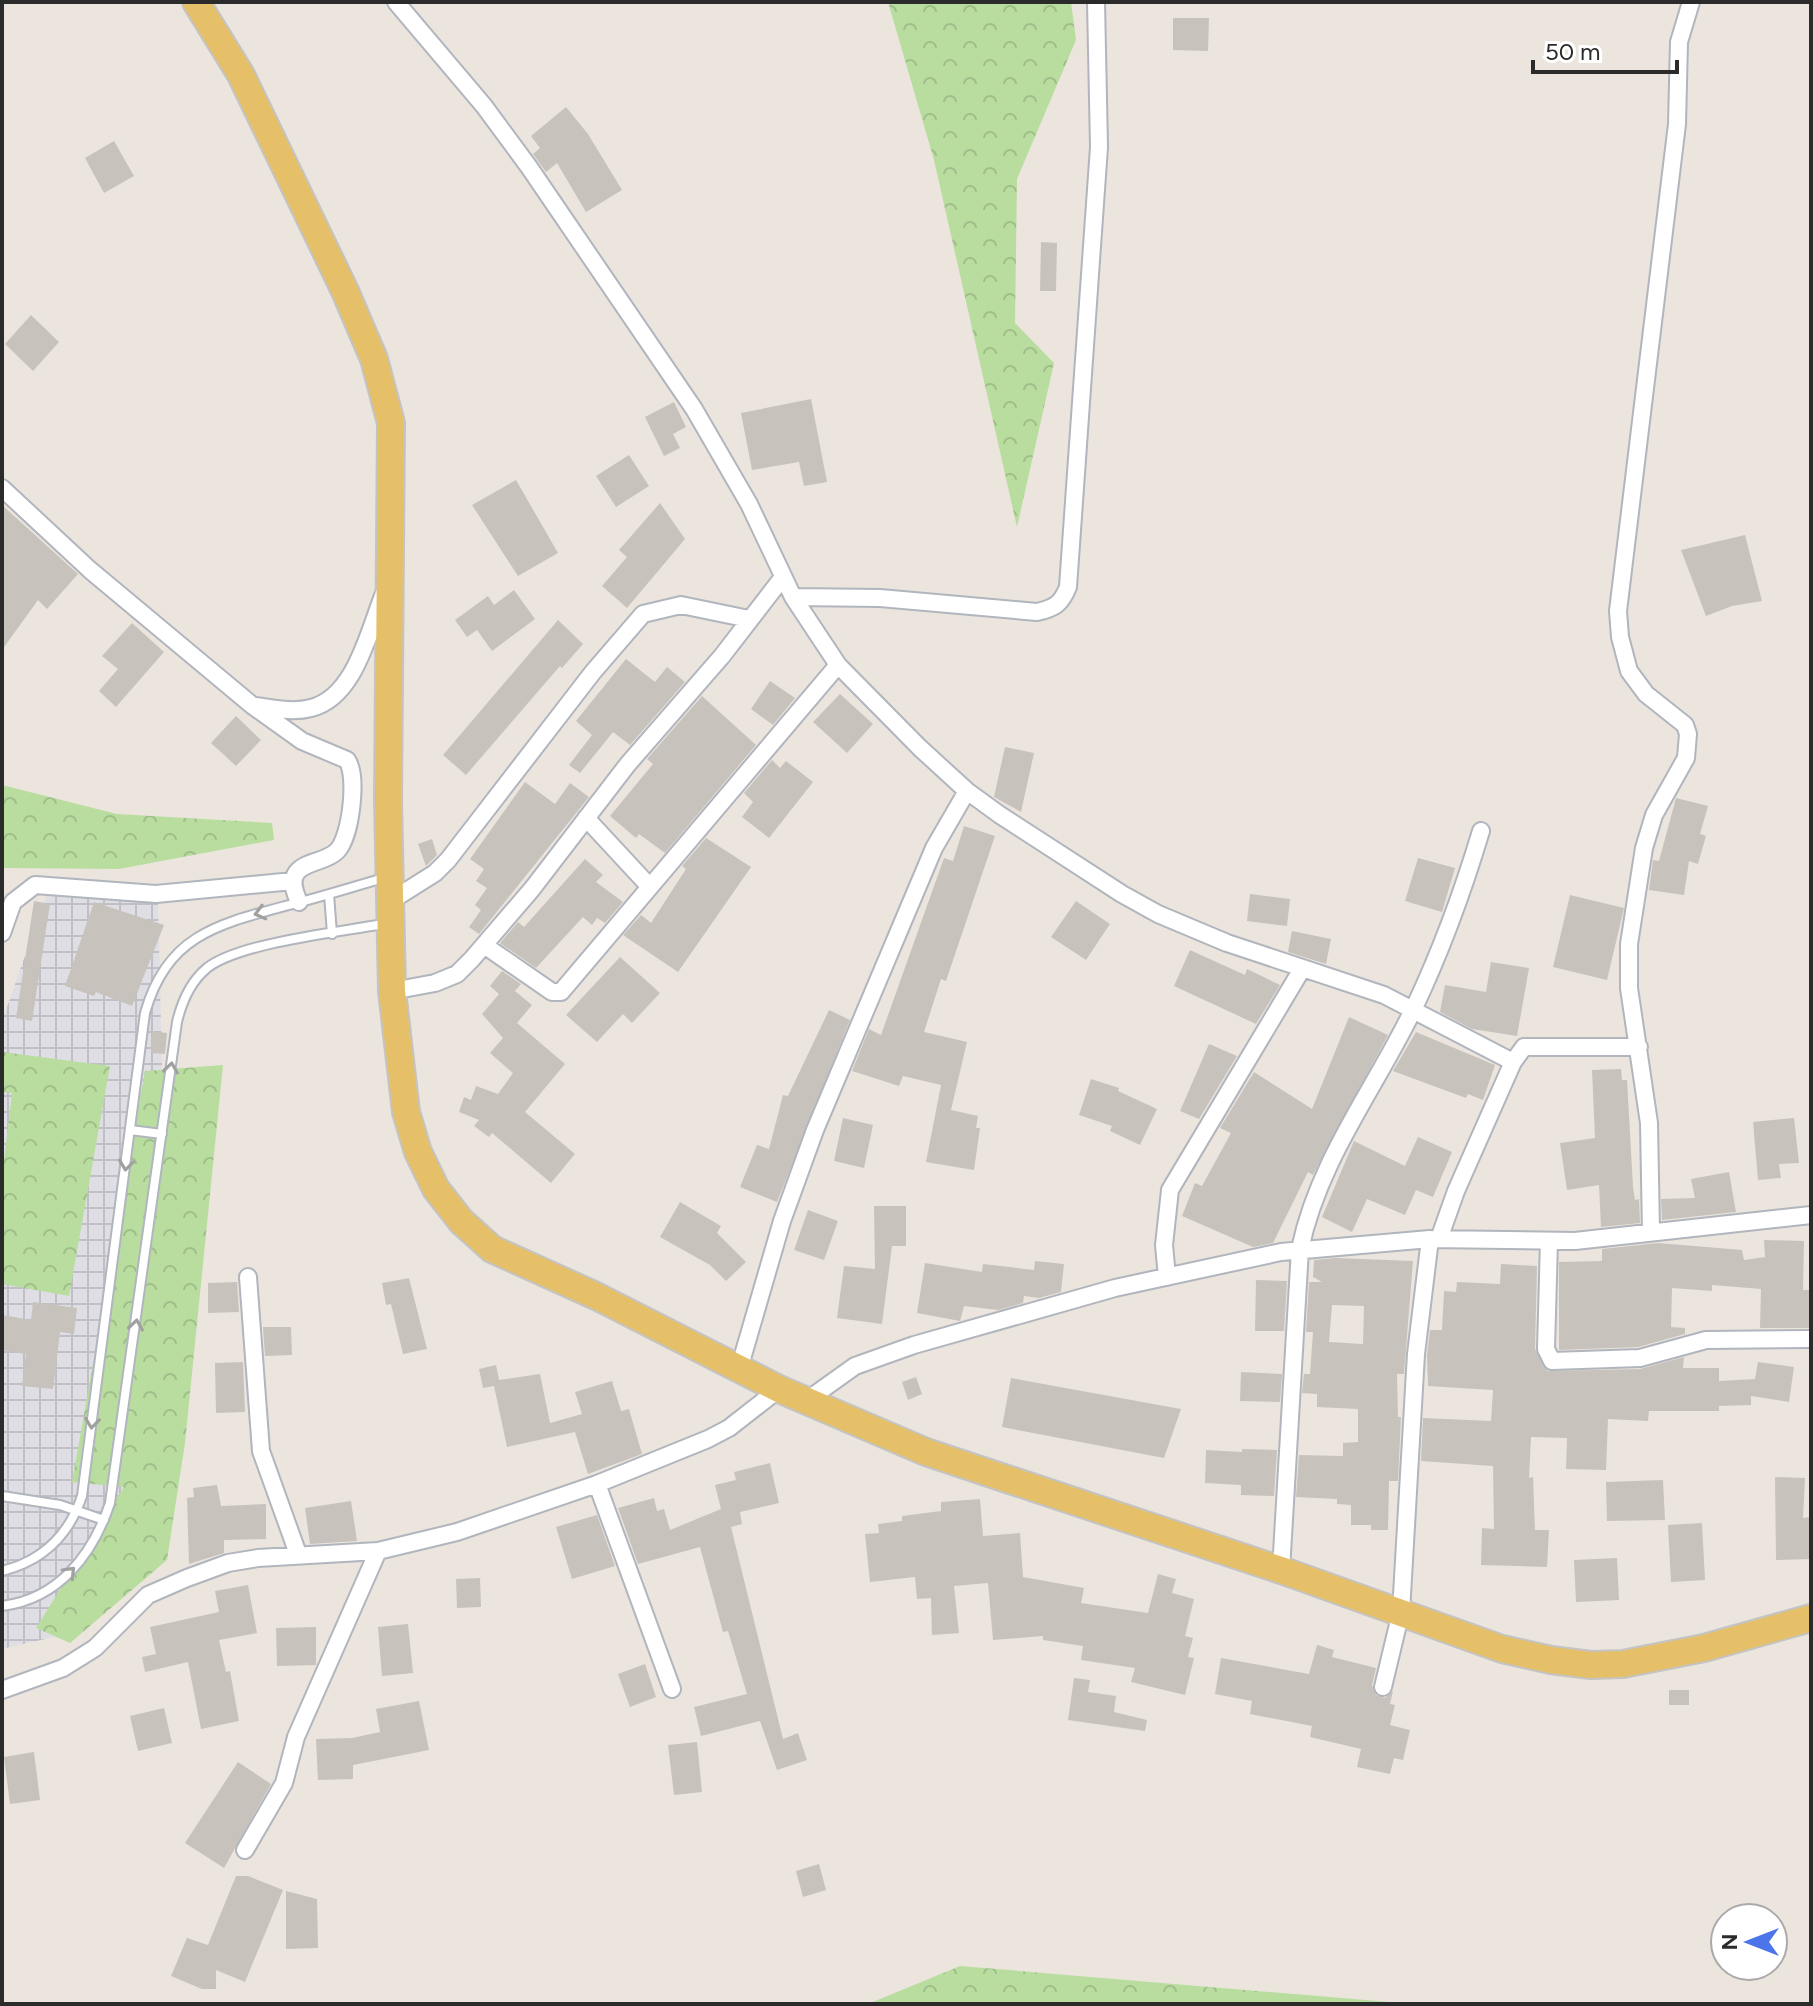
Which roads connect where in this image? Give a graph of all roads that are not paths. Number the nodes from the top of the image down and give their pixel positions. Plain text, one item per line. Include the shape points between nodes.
1 (196, 2) edge
2 (396, 2) edge
3 (1096, 2) edge
4 (1691, 2) edge
5 (2, 488) edge
6 (391, 575) junction
7 (783, 577) junction
8 (793, 597) junction
9 (749, 619) junction
10 (838, 665) junction
11 (253, 706) junction
12 (967, 791) junction
13 (586, 818) junction
14 (1481, 831) dead end
15 (293, 881) junction
16 (650, 887) junction
17 (329, 894) junction
18 (390, 900) junction
19 (299, 902) junction
20 (2, 933) edge
21 (332, 934) junction
22 (484, 945) junction
23 (1302, 969) junction
24 (392, 991) junction
25 (1414, 1009) junction
26 (1639, 1047) junction
27 (1513, 1062) junction
28 (130, 1130) junction
29 (162, 1134) junction
30 (1811, 1215) edge
31 (1651, 1232) junction
32 (1434, 1239) junction
33 (1549, 1241) junction
34 (1164, 1245) junction
35 (1300, 1249) junction
36 (1193, 1272) junction
37 (248, 1277) dead end
38 (1167, 1277) junction
39 (1142, 1282) junction
40 (1811, 1339) edge
41 (739, 1369) junction
42 (779, 1389) junction
43 (806, 1401) junction
44 (597, 1484) junction
45 (2, 1496) edge
46 (77, 1510) junction
47 (104, 1520) junction
48 (378, 1551) junction
49 (298, 1554) junction
50 (1281, 1570) junction
51 (2, 1571) edge
52 (2, 1606) edge
53 (1401, 1612) junction
54 (1811, 1618) edge
55 (1383, 1687) dead end
56 (672, 1689) dead end
57 (2, 1690) edge
58 (245, 1850) dead end

1 - 6 main road via 241,75 374,359 391,423
2 - 7 street via 484,106 576,233 694,409 749,504
3 - 8 street via 1099,147 1082,427 1068,587 1062,601 1037,612 880,598
4 - 26 street via 1679,42 1677,124 1618,611 1629,671 1688,734 1686,758 1654,815 1629,944 1629,988
5 - 11 street via 90,570
6 - 11 street via 338,693 309,709
6 - 18 main road
7 - 8 street
7 - 9 street
8 - 10 street
9 - 13 street
9 - 18 street via 681,605 643,614 448,860
10 - 12 street
10 - 16 street
11 - 15 street via 302,741 341,756 353,773 343,843 332,855 298,870
12 - 23 street via 1158,914
12 - 41 street via 934,848 815,1130
13 - 16 street
13 - 22 street
14 - 25 street
15 - 19 street
15 - 20 street via 156,894 35,885 13,902
16 - 22 street via 561,992 552,992
17 - 18 lane
17 - 19 lane
17 - 21 lane
18 - 21 lane
18 - 24 main road
19 -> 28 lane via 213,927 166,966 145,1013
29 -> 21 lane via 177,1022 195,980 232,954
22 - 24 street via 457,974
23 - 25 street
23 - 34 street via 1170,1190
24 - 41 main road via 414,1139 436,1189 461,1221 492,1249
25 - 27 street
25 - 35 street via 1327,1164 1308,1209
26 - 27 street via 1528,1045
26 - 31 street via 1649,1123
27 - 32 street
28 - 29 lane
28 -> 46 lane
47 -> 29 lane via 114,1485
30 - 31 street
31 - 33 street
32 - 33 street
32 - 35 street
32 - 53 street via 1416,1354
33 - 40 street via 1546,1349 1552,1361 1640,1358 1706,1340
34 - 36 street
34 - 38 street
34 - 39 street
35 - 36 street
35 - 50 street
36 - 38 street
37 - 49 street via 261,1451
38 - 39 street
39 - 43 street via 914,1345 855,1366
41 - 42 main road
42 - 43 main road
42 - 44 street via 708,1439
43 - 50 main road via 941,1458
44 - 48 street via 457,1532
44 - 56 street
45 - 46 lane
46 - 47 lane
46 - 51 lane via 51,1546 27,1563
52 -> 47 lane via 36,1597 62,1580
48 - 49 street
48 - 58 street via 296,1737 284,1783
49 - 57 street via 228,1563 148,1595 95,1648 63,1668
50 - 53 main road
53 - 54 main road via 1502,1649 1591,1665 1704,1648
53 - 55 street

